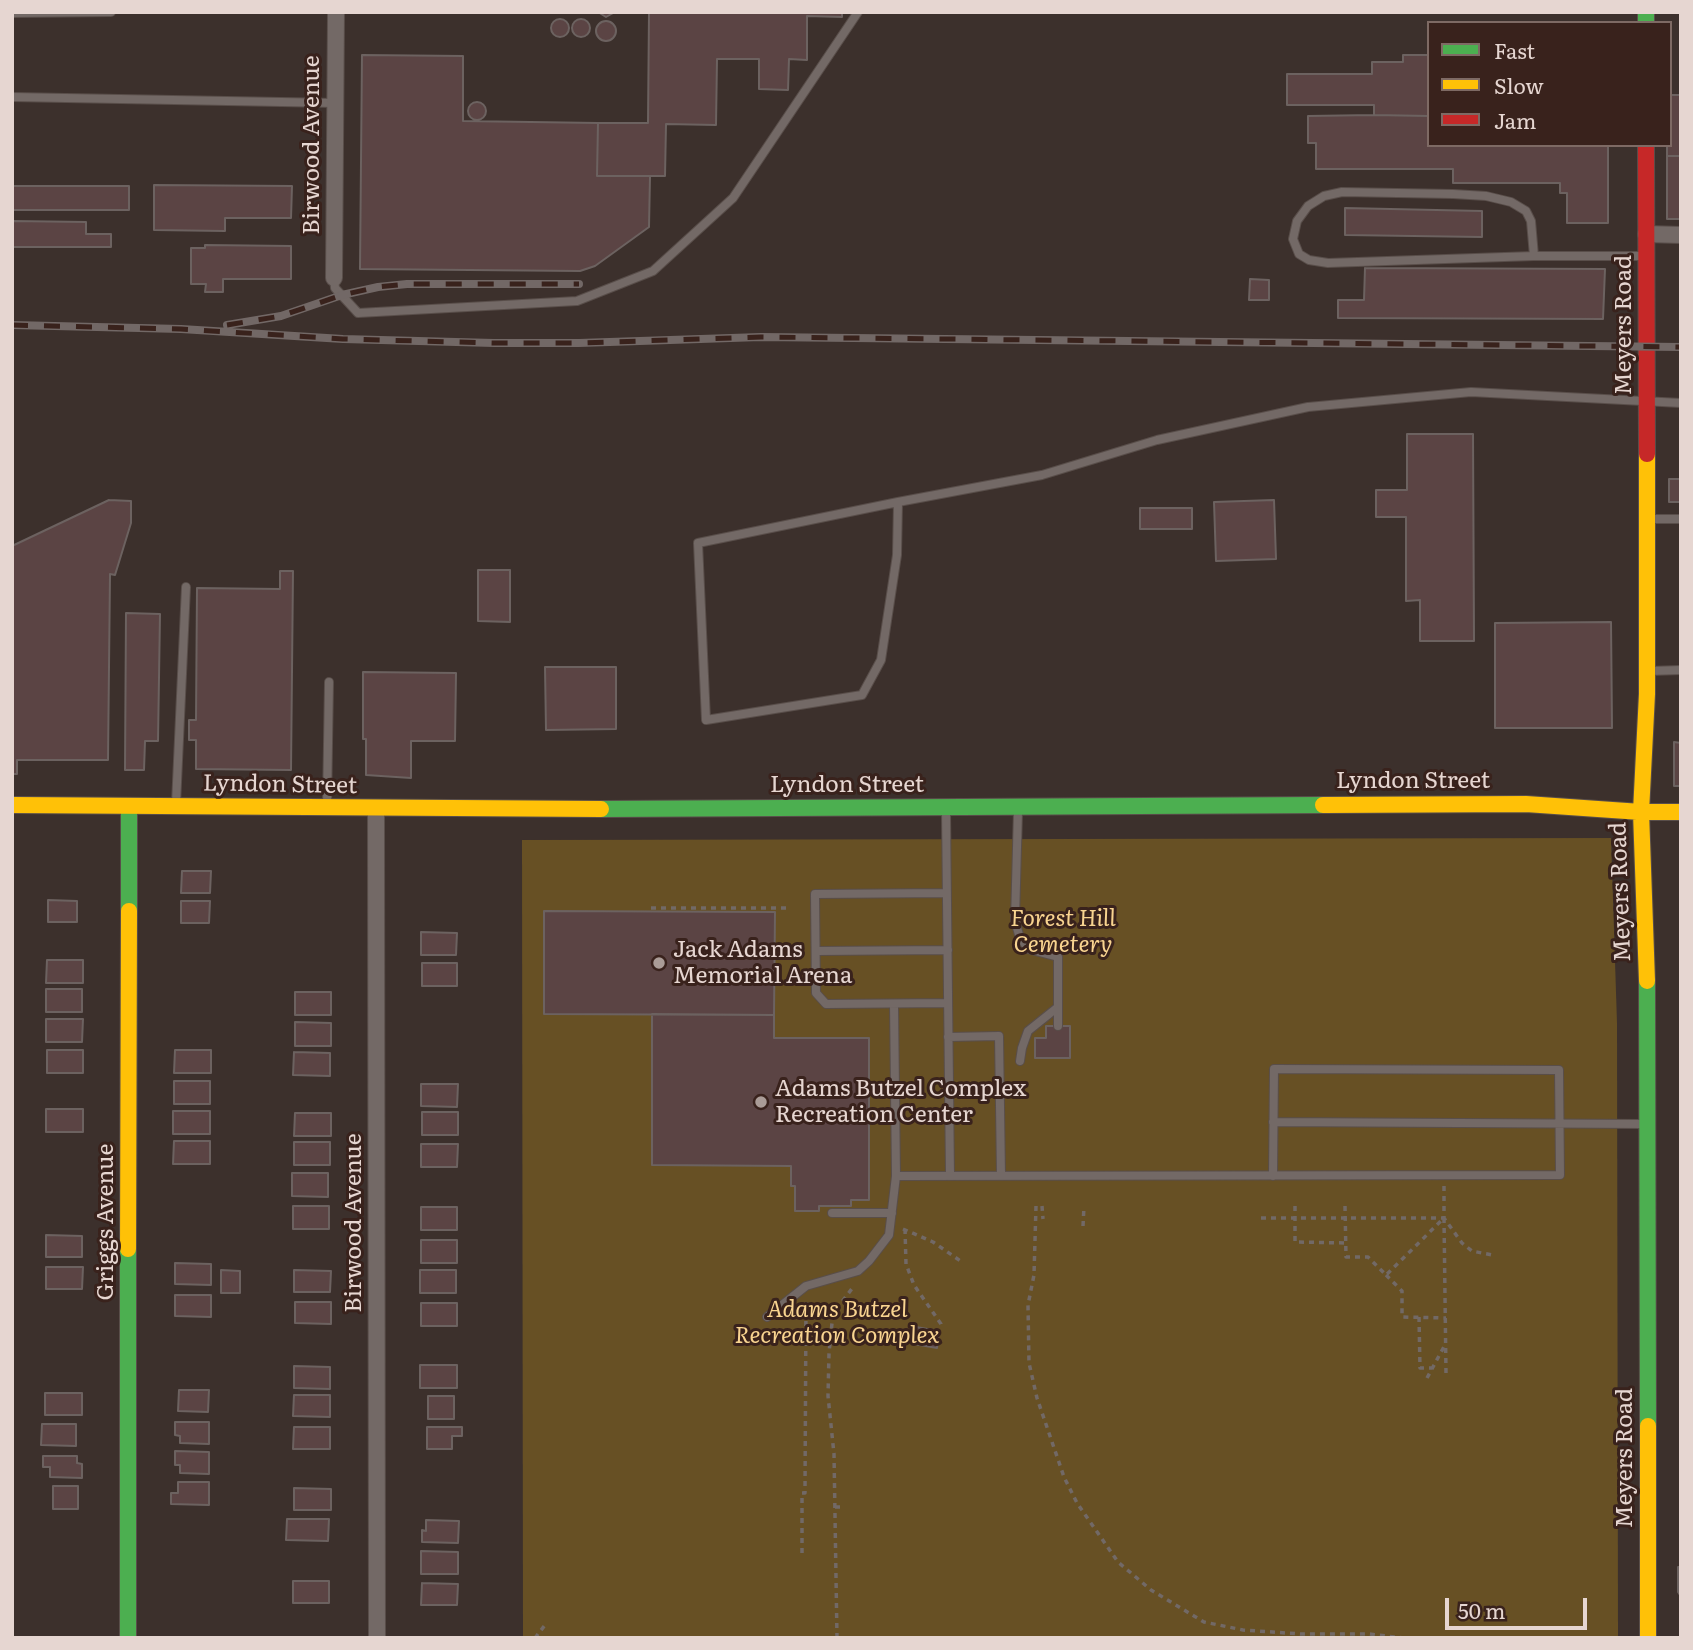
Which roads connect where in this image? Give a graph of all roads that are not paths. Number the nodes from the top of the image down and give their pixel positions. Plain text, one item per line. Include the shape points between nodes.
1 (111, 12) edge
2 (336, 12) edge
3 (858, 12) edge
4 (12, 13) edge
5 (12, 97) edge
6 (335, 103) junction
7 (1646, 147) edge
8 (1646, 234) junction
9 (1681, 234) edge
10 (1534, 256) junction
11 (1646, 256) junction
12 (334, 278) joint
13 (1647, 400) junction
14 (1681, 403) edge
15 (898, 502) junction
16 (1647, 519) junction
17 (1681, 519) edge
18 (186, 587) dead end
19 (1681, 670) edge
20 (1647, 671) junction
21 (329, 682) dead end
22 (12, 805) edge
23 (130, 807) junction
24 (176, 807) junction
25 (327, 808) junction
26 (946, 808) junction
27 (1018, 808) junction
28 (376, 809) junction
29 (1641, 812) junction
30 (1681, 812) edge
31 (947, 893) junction
32 (948, 950) junction
33 (816, 951) junction
34 (948, 1003) junction
35 (894, 1004) junction
36 (1058, 1007) junction
37 (1058, 1026) dead end
38 (948, 1037) junction
39 (1020, 1061) dead end
40 (1273, 1122) junction
41 (1559, 1123) junction
42 (1647, 1124) junction
43 (896, 1176) junction
44 (950, 1176) junction
45 (1000, 1176) junction
46 (1273, 1176) junction
47 (832, 1213) dead end
48 (892, 1213) junction
49 (767, 1317) dead end
50 (128, 1638) edge
51 (377, 1638) edge
52 (1648, 1638) edge

1 - 4 lane
2 - 6 street, Birwood Avenue
3 - 12 lane via 733,198 653,271 577,301 358,313 335,288
5 - 6 lane
6 - 12 street, Birwood Avenue
7 - 8 street, Meyers Road
8 - 9 street
8 - 11 street, Meyers Road
10 - 10 lane via 1328,263 1298,254 1293,239 1297,221 1308,206 1324,196 1342,192 1486,196 1526,211
10 - 11 lane
11 - 13 street, Meyers Road
13 - 14 lane
13 - 15 lane via 1471,392 1308,407 1157,440 1042,475
13 - 16 street, Meyers Road
15 - 15 lane via 698,543 706,720 862,695 881,660 897,555
16 - 17 lane
16 - 20 street, Meyers Road
18 - 24 lane
19 - 20 lane
20 - 29 street, Meyers Road
21 - 25 lane
22 - 23 street, Lyndon Street
23 - 24 street, Lyndon Street
23 - 50 street, Griggs Avenue
24 - 25 street, Lyndon Street
25 - 28 street, Lyndon Street
26 - 27 street, Lyndon Street
26 - 28 street, Lyndon Street
26 - 31 lane
27 - 29 street, Lyndon Street via 1462,803
27 - 36 lane via 1019,935 1028,949 1058,957
28 - 51 street, Birwood Avenue
29 - 30 street, Lyndon Street
29 - 42 street, Meyers Road
31 - 32 lane
31 - 33 lane via 815,894
32 - 33 lane
32 - 34 lane
33 - 35 lane via 816,993 826,1004
34 - 35 lane
34 - 38 lane
35 - 43 lane
36 - 37 lane
36 - 39 lane via 1028,1031
38 - 44 lane
38 - 45 lane via 999,1036
40 - 41 lane
40 - 41 lane via 1273,1069 1559,1070
40 - 46 lane
41 - 42 lane
41 - 46 lane via 1560,1175
42 - 52 street, Meyers Road
43 - 44 lane
43 - 48 lane
44 - 45 lane
45 - 46 lane
47 - 48 lane
48 - 49 lane via 889,1235 858,1271 806,1286

